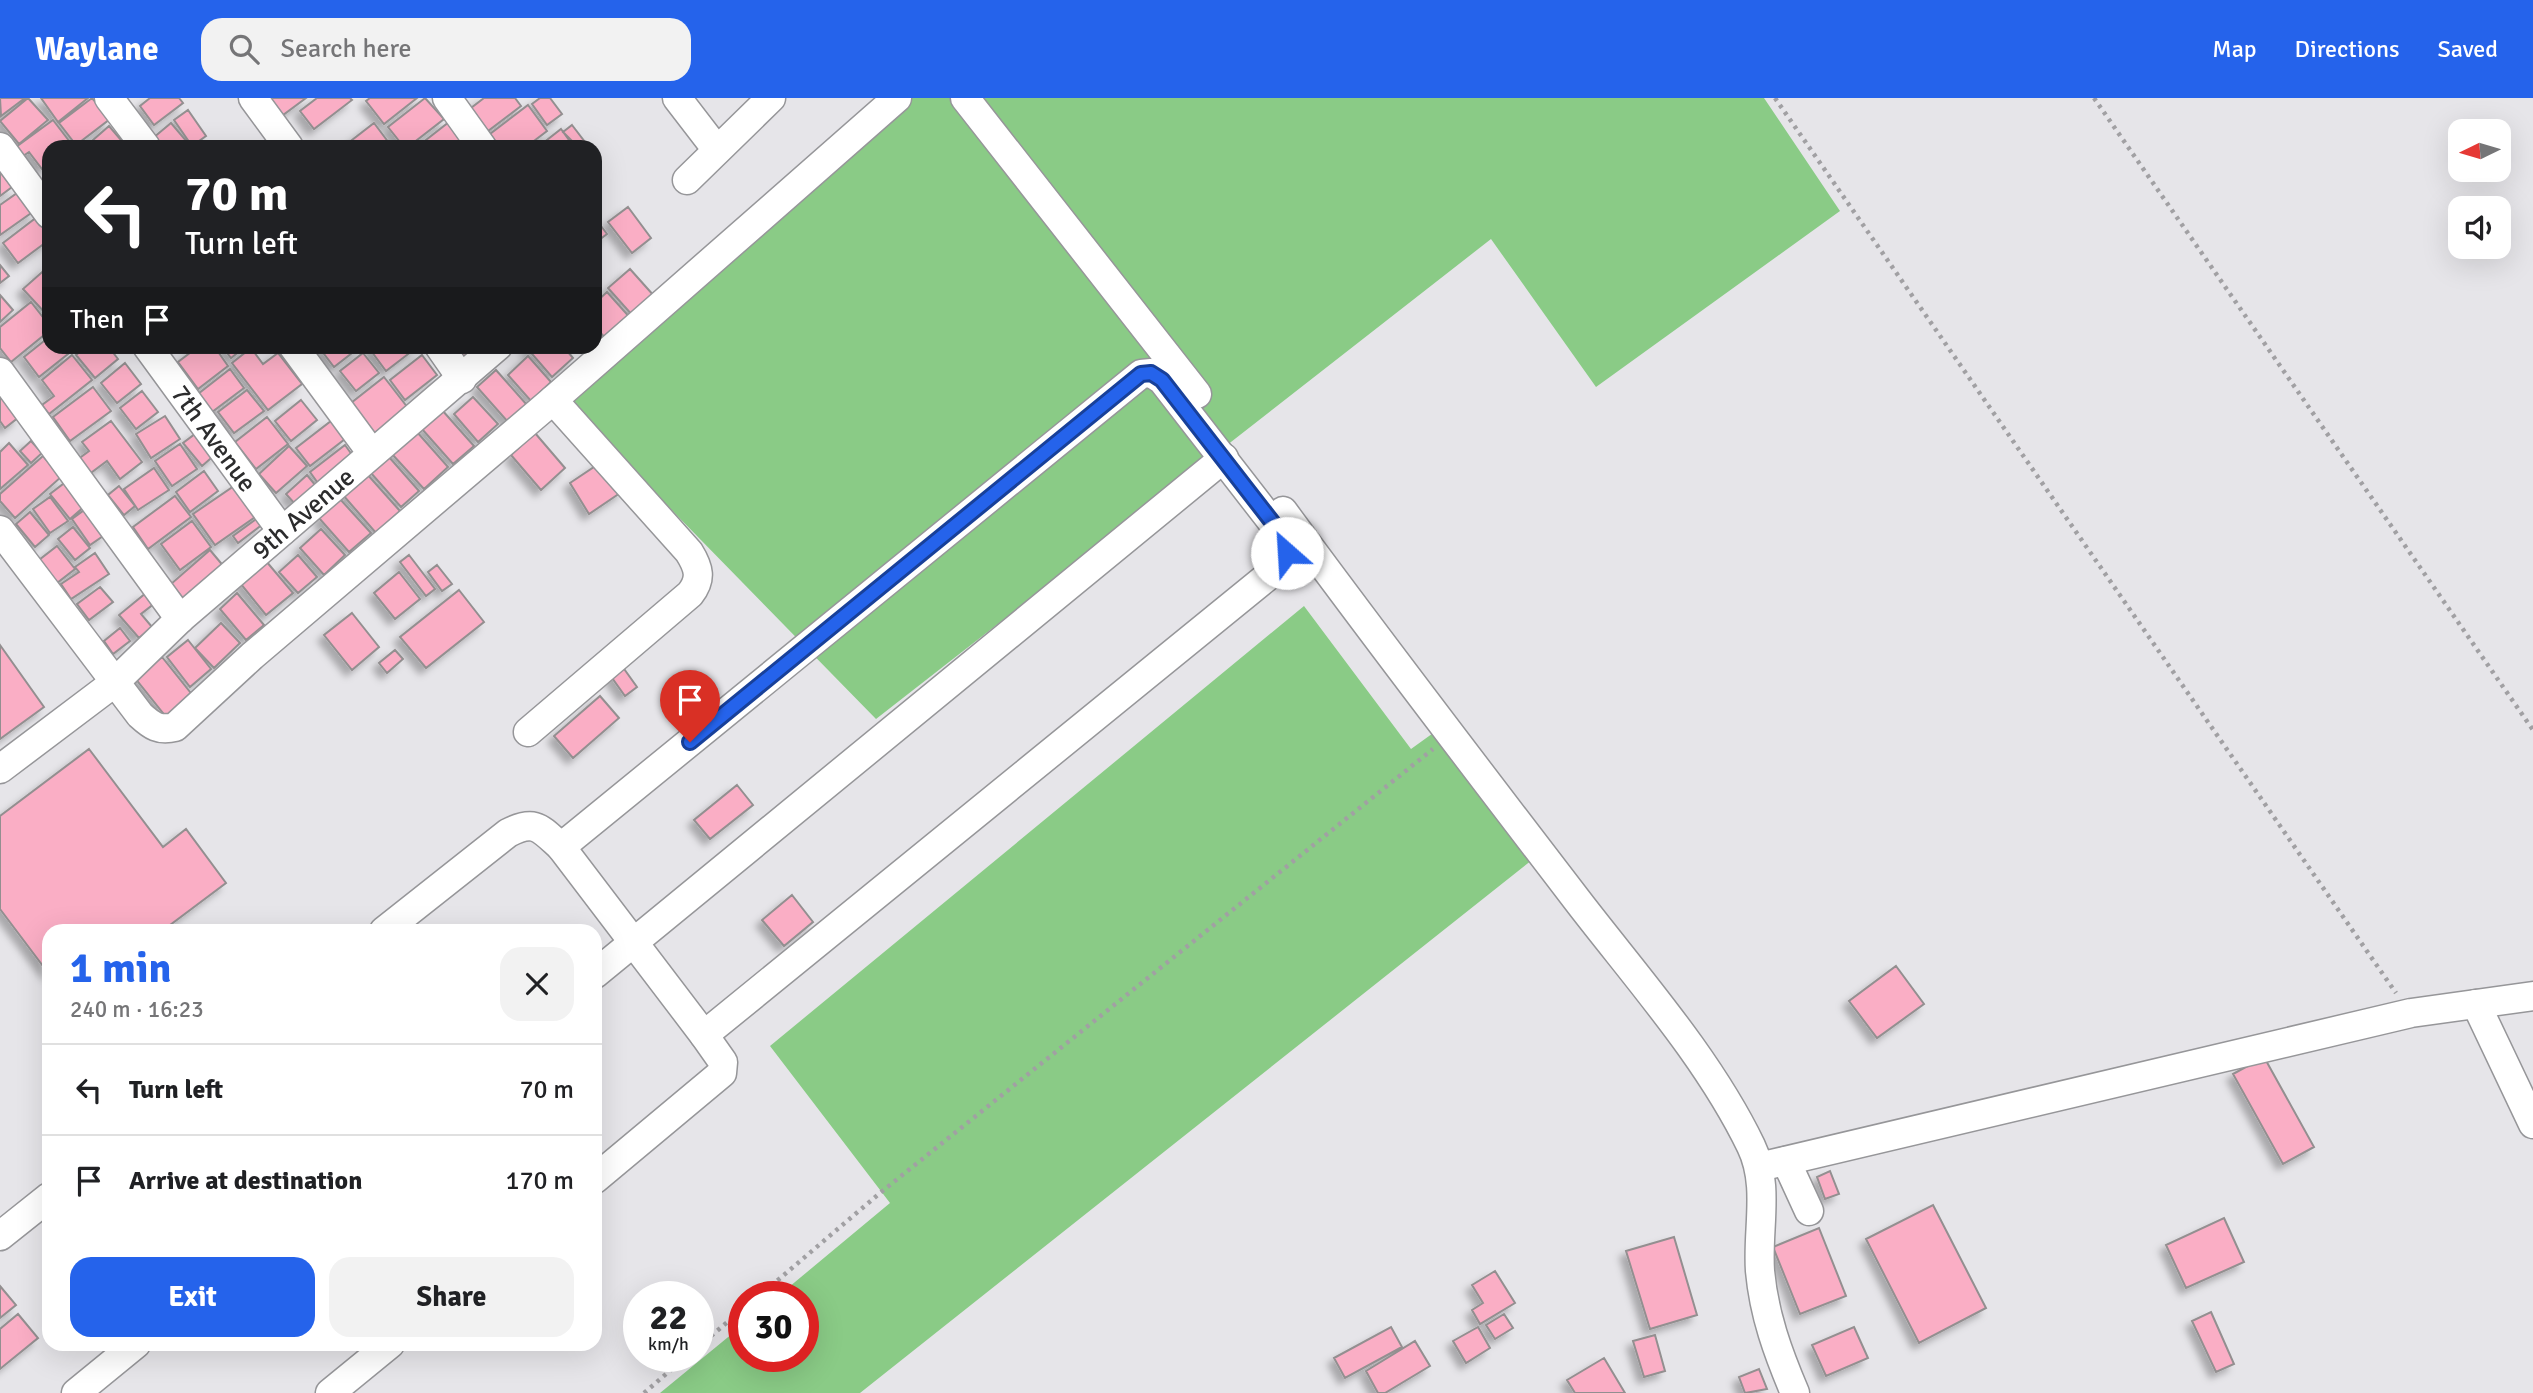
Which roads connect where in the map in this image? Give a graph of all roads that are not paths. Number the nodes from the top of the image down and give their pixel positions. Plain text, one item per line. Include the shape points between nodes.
1 (109, 98) edge
2 (253, 98) edge
3 (447, 98) edge
4 (677, 98) edge
5 (771, 98) edge
6 (897, 98) edge
7 (965, 98) edge
8 (141, 140) edge
9 (284, 140) edge
10 (477, 140) edge
11 (0, 148) edge
12 (718, 150) junction
13 (687, 180) dead end
14 (42, 205) edge
15 (153, 354) edge
16 (299, 354) edge
17 (445, 354) edge
18 (490, 354) edge
19 (0, 372) edge
20 (463, 379) junction
21 (553, 400) junction
22 (371, 453) junction
23 (1224, 458) junction
24 (0, 530) edge
25 (282, 531) junction
26 (180, 619) junction
27 (114, 683) junction
28 (528, 732) dead end
29 (0, 769) edge
30 (561, 847) junction
31 (393, 924) edge
32 (632, 944) junction
33 (602, 968) edge
34 (2533, 996) edge
35 (2476, 1004) junction
36 (705, 1035) junction
37 (2533, 1124) edge
38 (1786, 1161) junction
39 (1759, 1167) junction
40 (602, 1173) edge
41 (42, 1203) edge
42 (1809, 1211) dead end
43 (0, 1236) edge
44 (127, 1351) edge
45 (381, 1351) edge
46 (76, 1393) edge
47 (330, 1393) edge
48 (1795, 1393) edge

1 - 8 street
2 - 9 street
3 - 10 street
4 - 12 street
5 - 12 street
6 - 21 street
7 - 39 street via 1197,394 1451,735 1661,1005 1732,1114
11 - 14 street
12 - 13 street
15 - 25 street, 7th Avenue
16 - 22 street
17 - 20 street
18 - 20 street, 9th Avenue
19 - 26 street
20 - 22 street, 9th Avenue
21 - 27 street via 175,727 163,730 152,726
21 - 28 street via 688,552 699,574 690,594
22 - 25 street, 9th Avenue
23 - 30 street via 1162,380 1151,373 1141,374
23 - 32 street
23 - 36 street via 1283,536 1287,553 1279,566
24 - 27 street
25 - 26 street, 9th Avenue
26 - 27 street, 9th Avenue
27 - 29 street, 9th Avenue
30 - 31 street via 537,826 523,825
30 - 32 street
32 - 33 street
32 - 36 street
34 - 35 street
35 - 37 street
35 - 38 street via 2411,1013
36 - 40 street via 723,1062 722,1073
38 - 39 street
38 - 42 street
39 - 48 street via 1763,1297 1776,1349
41 - 43 street
44 - 46 street
45 - 47 street

